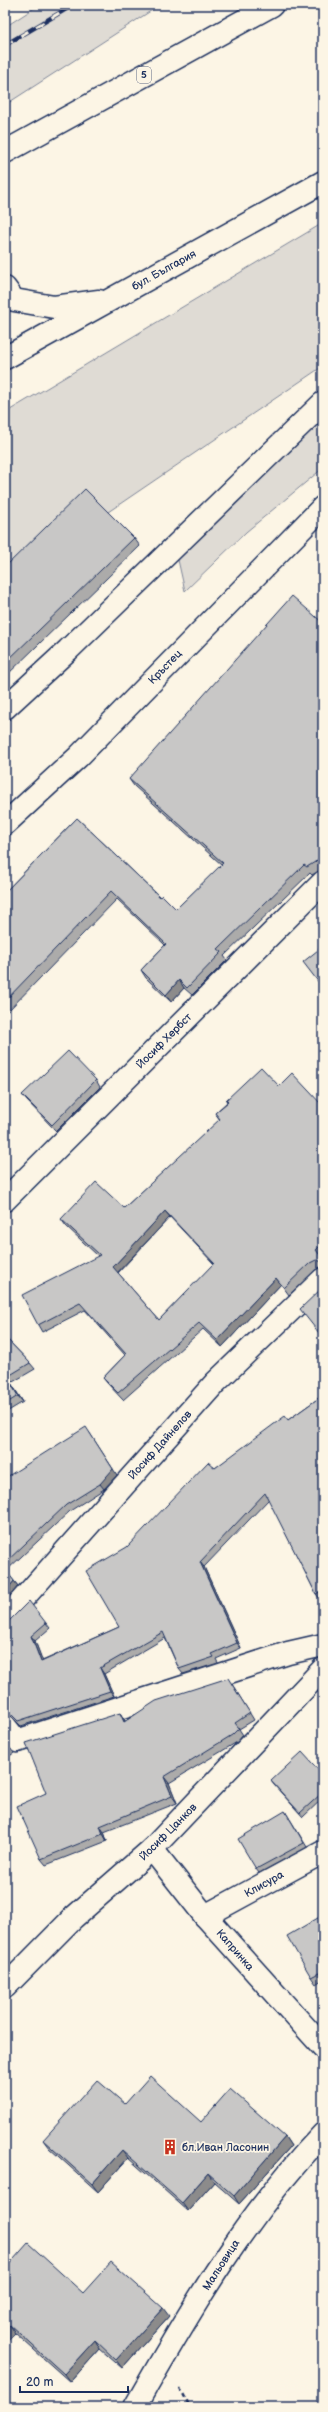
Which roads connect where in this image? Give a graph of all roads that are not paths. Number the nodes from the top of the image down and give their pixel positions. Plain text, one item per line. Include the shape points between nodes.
1 (272, 5) edge
2 (10, 148) edge
3 (5, 166) edge
4 (323, 182) edge
5 (5, 288) edge
6 (113, 299) junction
7 (5, 358) edge
8 (323, 403) edge
9 (323, 507) edge
10 (5, 708) edge
11 (5, 824) edge
12 (323, 882) edge
13 (5, 1200) edge
14 (323, 1279) edge
15 (5, 1619) edge
16 (323, 1645) edge
17 (323, 1669) edge
18 (5, 1726) edge
19 (152, 1849) junction
20 (323, 1852) edge
21 (205, 1916) junction
22 (5, 1987) edge
23 (323, 2047) edge
24 (323, 2134) edge
25 (135, 2407) edge

1 - 2 main road, 5
2 - 3 main road
4 - 6 main road, бул. България
5 - 6 main road via 14,300 54,307
6 - 7 main road, бул. България
8 - 10 main road
9 - 11 main road, Кръстец via 78,757
12 - 13 main road, Йосиф Хербст
14 - 15 main road, Йосиф Дайнелов via 215,1383
16 - 18 main road via 288,1653 17,1741
17 - 19 main road, Йосиф Цанков
19 - 21 main road, Капринка
19 - 22 main road, Йосиф Цанков via 73,1918
20 - 21 main road, Клисура
21 - 23 main road, Капринка
24 - 25 main road, Мальовица via 292,2167 231,2247

